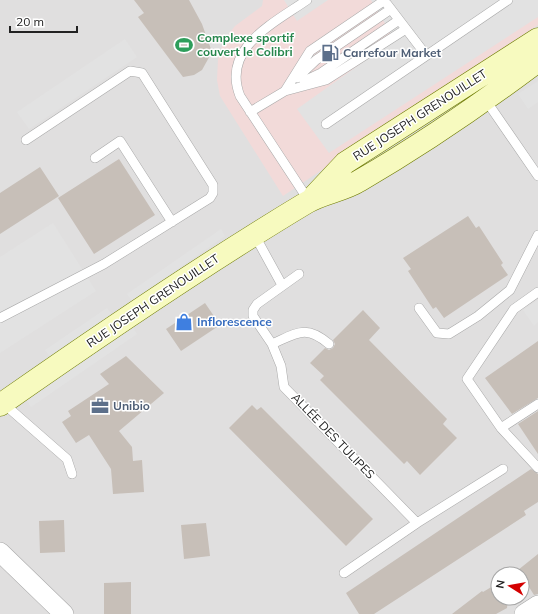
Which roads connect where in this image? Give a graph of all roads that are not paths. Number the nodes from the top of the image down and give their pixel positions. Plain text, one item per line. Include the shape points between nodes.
1 (307, 0) edge
2 (384, 0) edge
3 (508, 0) edge
4 (391, 9) junction
5 (399, 20) junction
6 (406, 29) junction
7 (538, 39) edge
8 (426, 55) junction
9 (538, 61) edge
10 (480, 90) junction
11 (285, 91) junction
12 (250, 112) junction
13 (326, 124) dead end
14 (26, 140) dead end
15 (95, 158) dead end
16 (538, 176) edge
17 (309, 201) junction
18 (172, 222) junction
19 (254, 234) junction
20 (538, 235) edge
21 (299, 274) dead end
22 (282, 285) junction
23 (538, 292) edge
24 (419, 308) dead end
25 (0, 318) edge
26 (272, 344) junction
27 (329, 344) dead end
28 (2, 404) edge
29 (538, 404) edge
30 (501, 428) junction
31 (538, 468) edge
32 (503, 469) dead end
33 (72, 474) dead end
34 (417, 523) junction
35 (0, 552) edge
36 (344, 573) dead end
37 (538, 605) edge
38 (64, 614) edge
39 (524, 614) edge

1 - 12 lane via 263,30 248,44 240,57 235,72 236,86
2 - 4 lane
2 - 11 lane via 310,51
3 - 8 lane
4 - 5 lane
4 - 11 lane via 316,60
5 - 6 lane
5 - 11 lane via 321,74
6 - 8 lane
6 - 11 lane via 326,80
7 - 10 main road, RUE JOSEPH GRENOUILLET
8 - 13 lane
9 - 10 main road, RUE JOSEPH GRENOUILLET
10 - 16 lane
10 - 17 main road, RUE JOSEPH GRENOUILLET via 346,163
11 - 12 lane
12 - 17 lane
14 - 18 lane via 130,71 142,73 213,185 210,198
15 - 18 lane via 120,141
17 - 19 main road, RUE JOSEPH GRENOUILLET
18 - 25 lane via 104,264
19 - 22 lane
19 - 28 main road, RUE JOSEPH GRENOUILLET
20 - 24 lane via 510,290 478,316 448,334 436,333
21 - 22 lane
22 - 26 lane, ALLÉE DES TULIPES via 253,310 253,316
23 - 30 lane via 514,309 467,379
26 - 27 lane via 306,330 318,334
26 - 34 lane, ALLÉE DES TULIPES via 281,366 284,387
28 - 33 lane via 67,458
29 - 30 lane
30 - 31 lane
32 - 34 lane
34 - 36 lane
35 - 38 street
37 - 39 street

